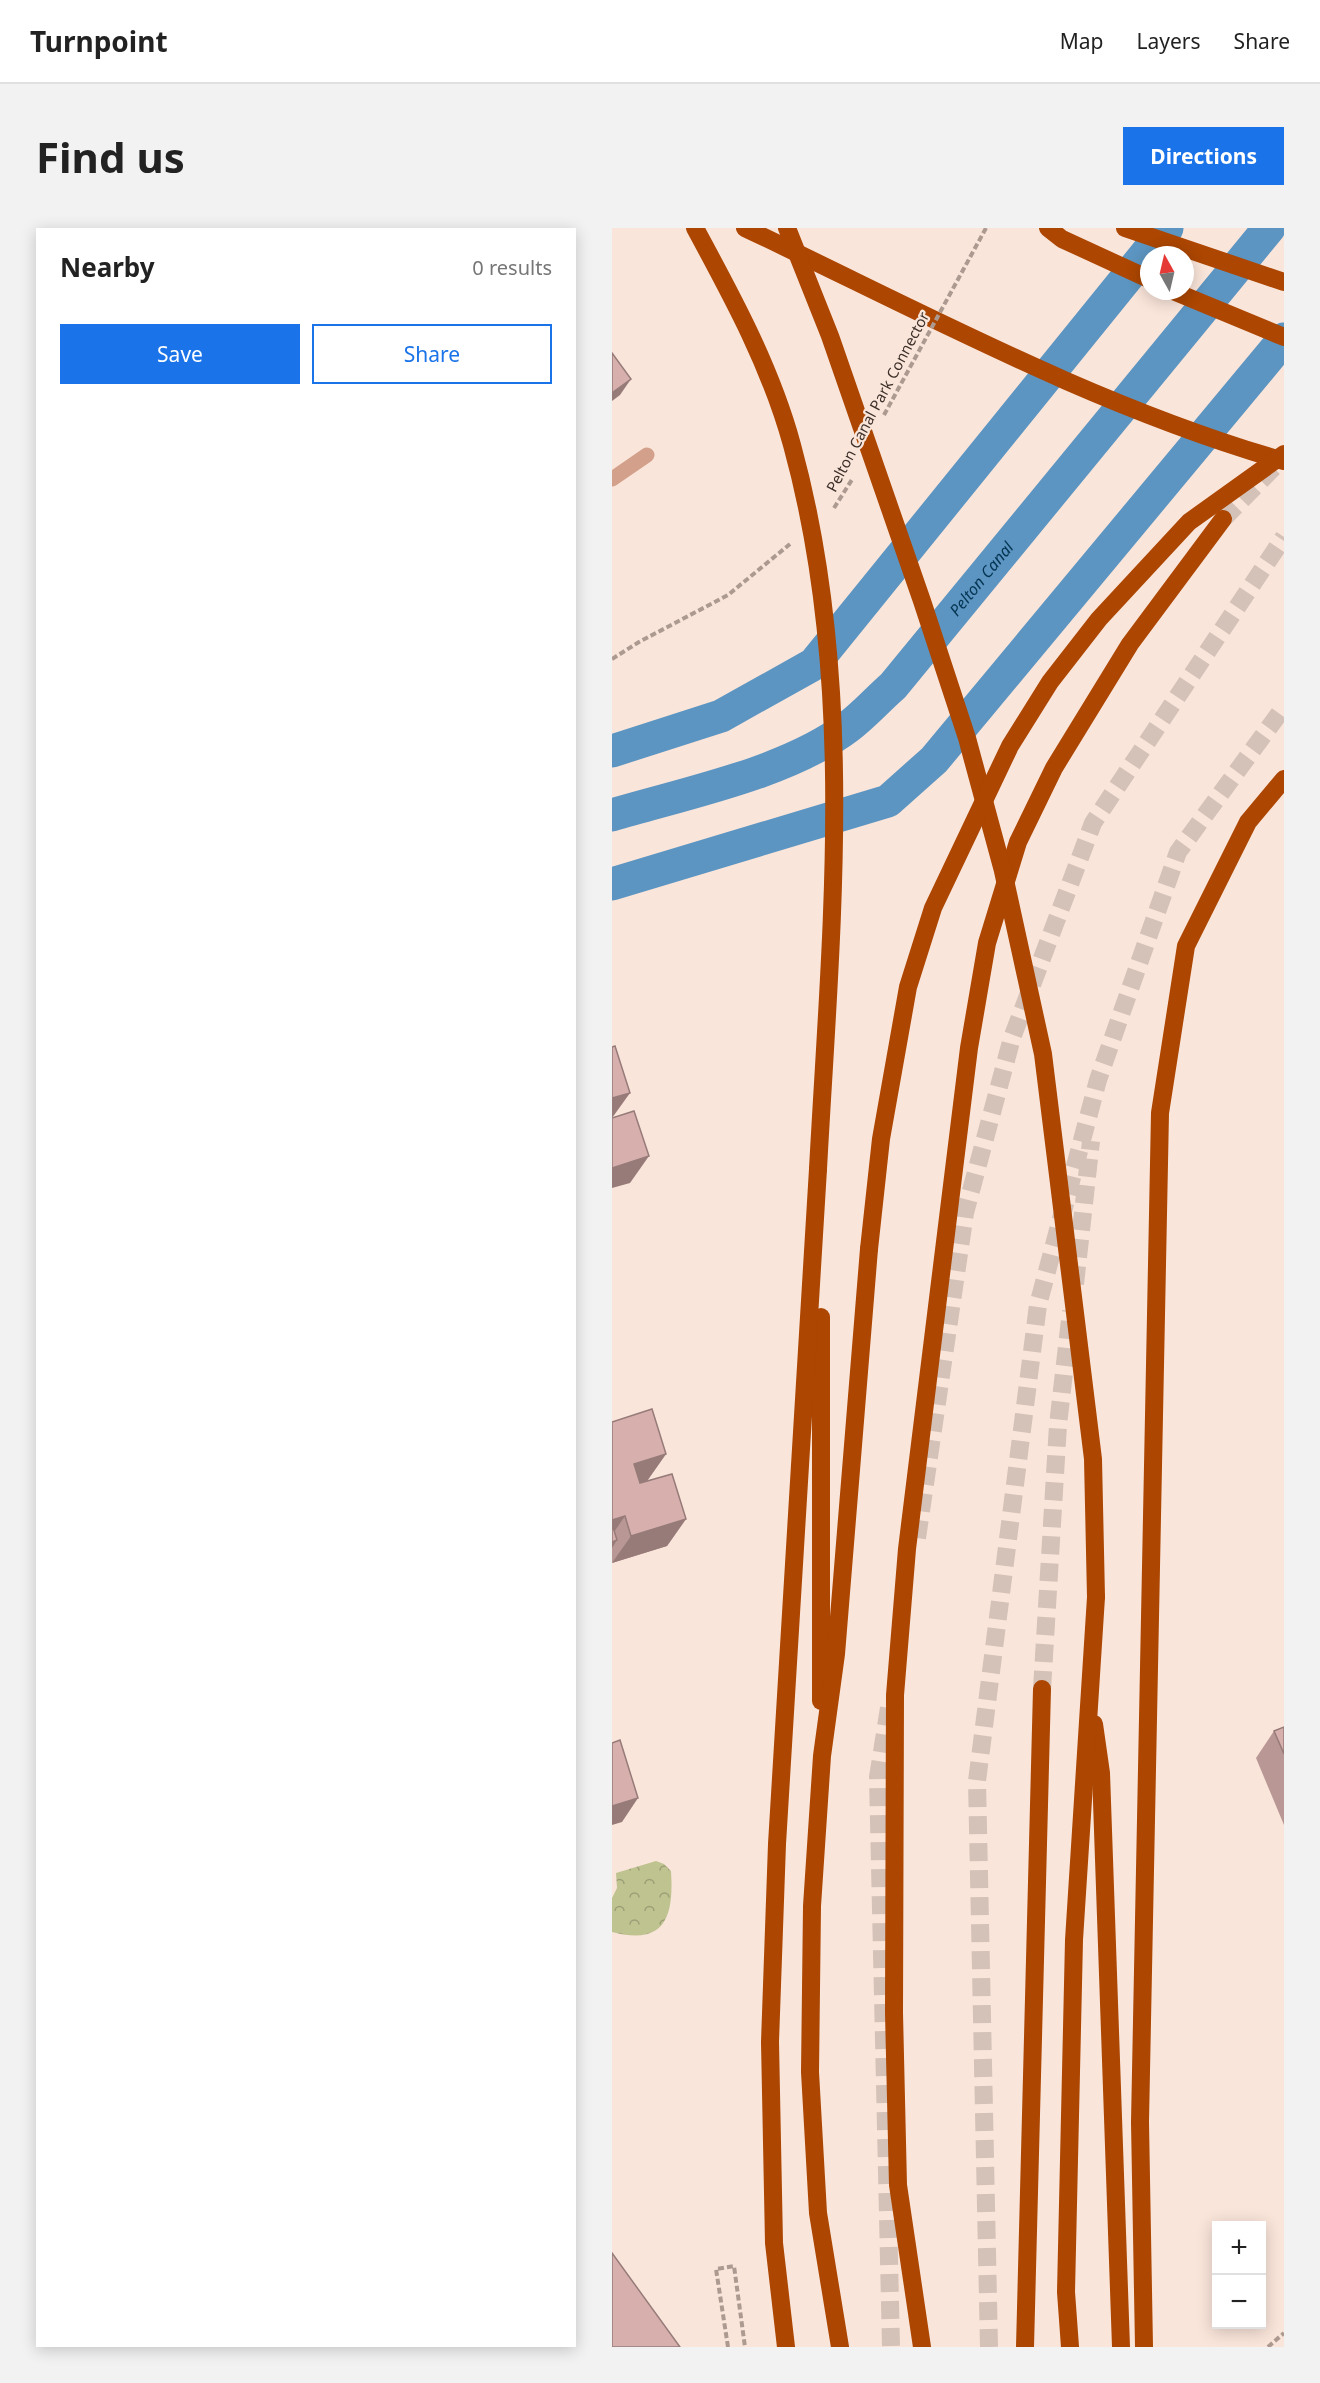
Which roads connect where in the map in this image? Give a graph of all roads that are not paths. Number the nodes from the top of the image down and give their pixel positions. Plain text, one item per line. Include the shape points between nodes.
1 (695, 228) edge
2 (745, 228) edge
3 (787, 228) edge
4 (1048, 228) edge
5 (1132, 231) edge
6 (1140, 274) edge
7 (1284, 282) edge
8 (1194, 300) edge
9 (1284, 337) edge
10 (1284, 454) edge
11 (647, 455) dead end
12 (1284, 461) edge
13 (612, 479) edge
14 (1223, 519) tunnel mouth
15 (1284, 779) edge
16 (818, 1169) junction
17 (1042, 1689) tunnel mouth
18 (1089, 1690) junction
19 (822, 1756) junction
20 (786, 2347) edge
21 (840, 2347) edge
22 (922, 2347) edge
23 (1025, 2347) edge
24 (1070, 2347) edge
25 (1121, 2347) edge
26 (1144, 2347) edge

1 - 16 highway, bridge via 750,330 792,443 816,551 832,685 835,846
2 - 12 highway via 1026,364 1218,442
3 - 18 highway, bridge via 830,336 967,738 1003,870 1043,1054 1093,1458 1096,1597
4 - 6 highway
5 - 7 highway
8 - 9 highway
10 - 19 highway, bridge via 1189,522 1099,619 1050,682 1010,746 933,908 908,987 881,1140 836,1654
11 - 13 lane
14 - 22 highway via 1130,644 1054,768 1028,821 987,943 969,1048 907,1549 895,1695 893,2002 898,2185
15 - 26 highway via 1248,822 1186,946 1160,1113 1140,2110
16 - 19 highway via 823,1421
16 - 20 highway via 777,1844 770,2042 774,2243
17 - 23 highway
18 - 24 highway via 1074,1940 1066,2292
18 - 25 highway via 1101,1773
19 - 21 highway via 812,1906 810,2072 818,2213

